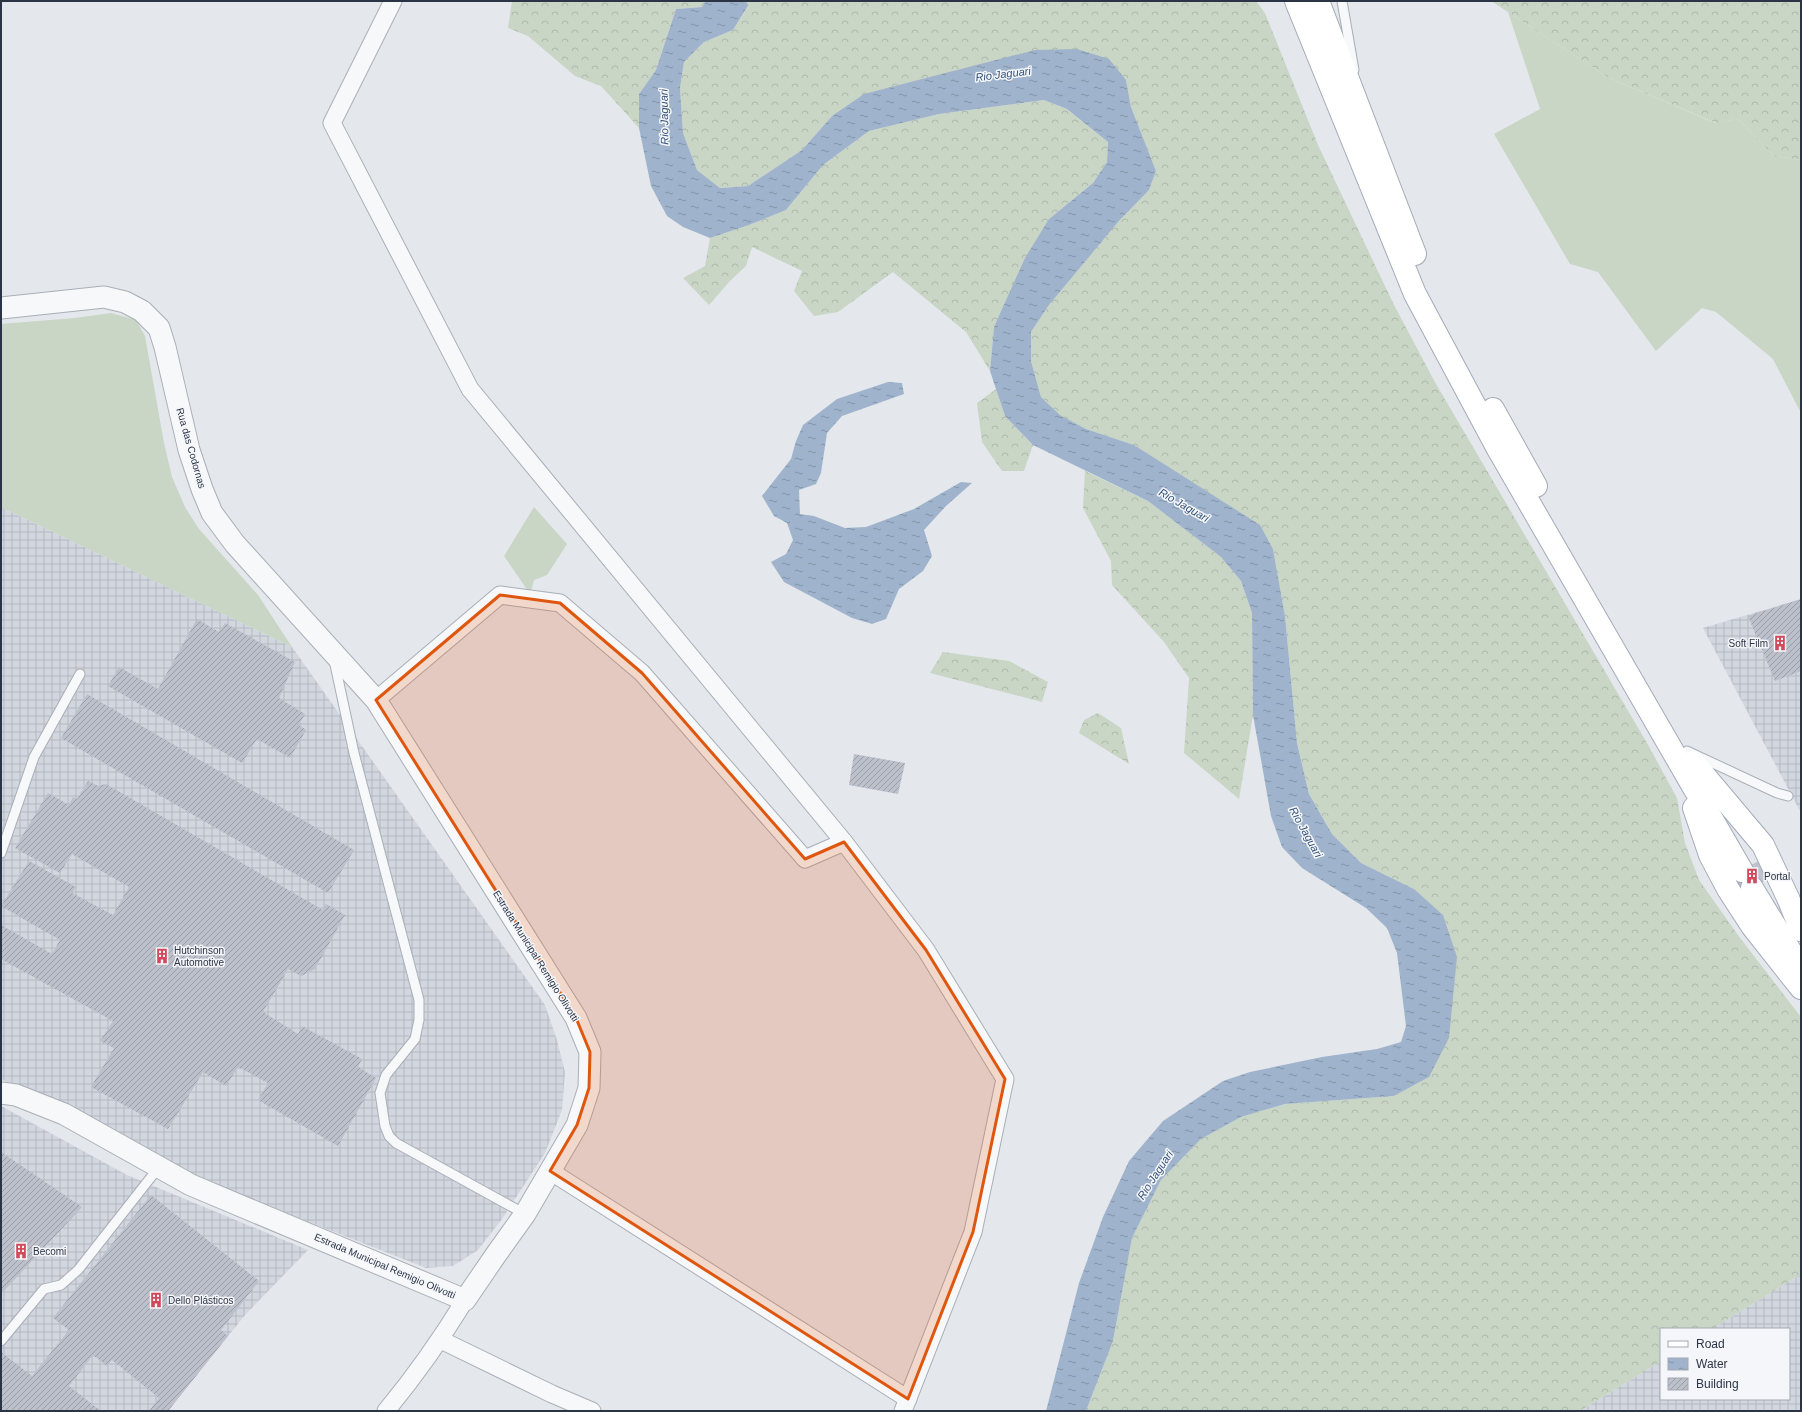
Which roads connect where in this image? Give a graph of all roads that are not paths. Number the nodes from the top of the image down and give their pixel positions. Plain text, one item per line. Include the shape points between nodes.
1 (394, 1) edge
2 (1296, 1) edge
3 (1318, 1) edge
4 (1342, 1) edge
5 (1359, 109) junction
6 (1, 308) edge
7 (332, 653) junction
8 (80, 674) dead end
9 (376, 700) junction
10 (1686, 759) junction
11 (1788, 796) dead end
12 (844, 842) junction
13 (1, 853) edge
14 (1752, 876) junction
15 (1801, 930) edge
16 (1801, 958) edge
17 (1801, 969) edge
18 (1801, 988) edge
19 (1, 1093) edge
20 (159, 1167) junction
21 (550, 1171) junction
22 (525, 1214) junction
23 (465, 1300) junction
24 (1, 1340) edge
25 (441, 1340) junction
26 (906, 1405) edge
27 (386, 1411) edge
28 (592, 1411) edge

1 - 12 street via 332,123 470,389
2 - 10 main road via 1415,294 1498,449
3 - 5 main road
4 - 5 lane
5 - 10 main road via 1399,215 1445,325
6 - 7 street, Rua das Codornas via 104,297 125,302 142,311 159,328 189,450 212,513 235,544
7 - 9 street, Rua das Codornas
7 - 22 lane via 354,753 419,1000 419,1020 415,1039 386,1075 380,1093 385,1126 389,1136 396,1143
8 - 13 lane via 34,757
9 - 12 street via 500,595 560,603 642,673 805,859
9 - 21 street, Estrada Municipal Remigio Olivotti via 576,1018 590,1052 589,1088 577,1125
10 - 11 lane
10 - 14 main road
10 - 15 main road via 1763,845
10 - 18 main road via 1710,855 1752,926
12 - 26 street via 926,950 1005,1079 973,1232
14 - 16 main road
14 - 17 main road
19 - 20 street, Estrada Municipal Remigio Olivotti via 16,1095 64,1114
20 - 23 street, Estrada Municipal Remigio Olivotti via 191,1185
20 - 24 lane via 78,1270 61,1285 44,1289
21 - 22 street, Estrada Municipal Remigio Olivotti
21 - 26 street
22 - 23 street, Estrada Municipal Remigio Olivotti
23 - 25 street
25 - 27 street
25 - 28 street

